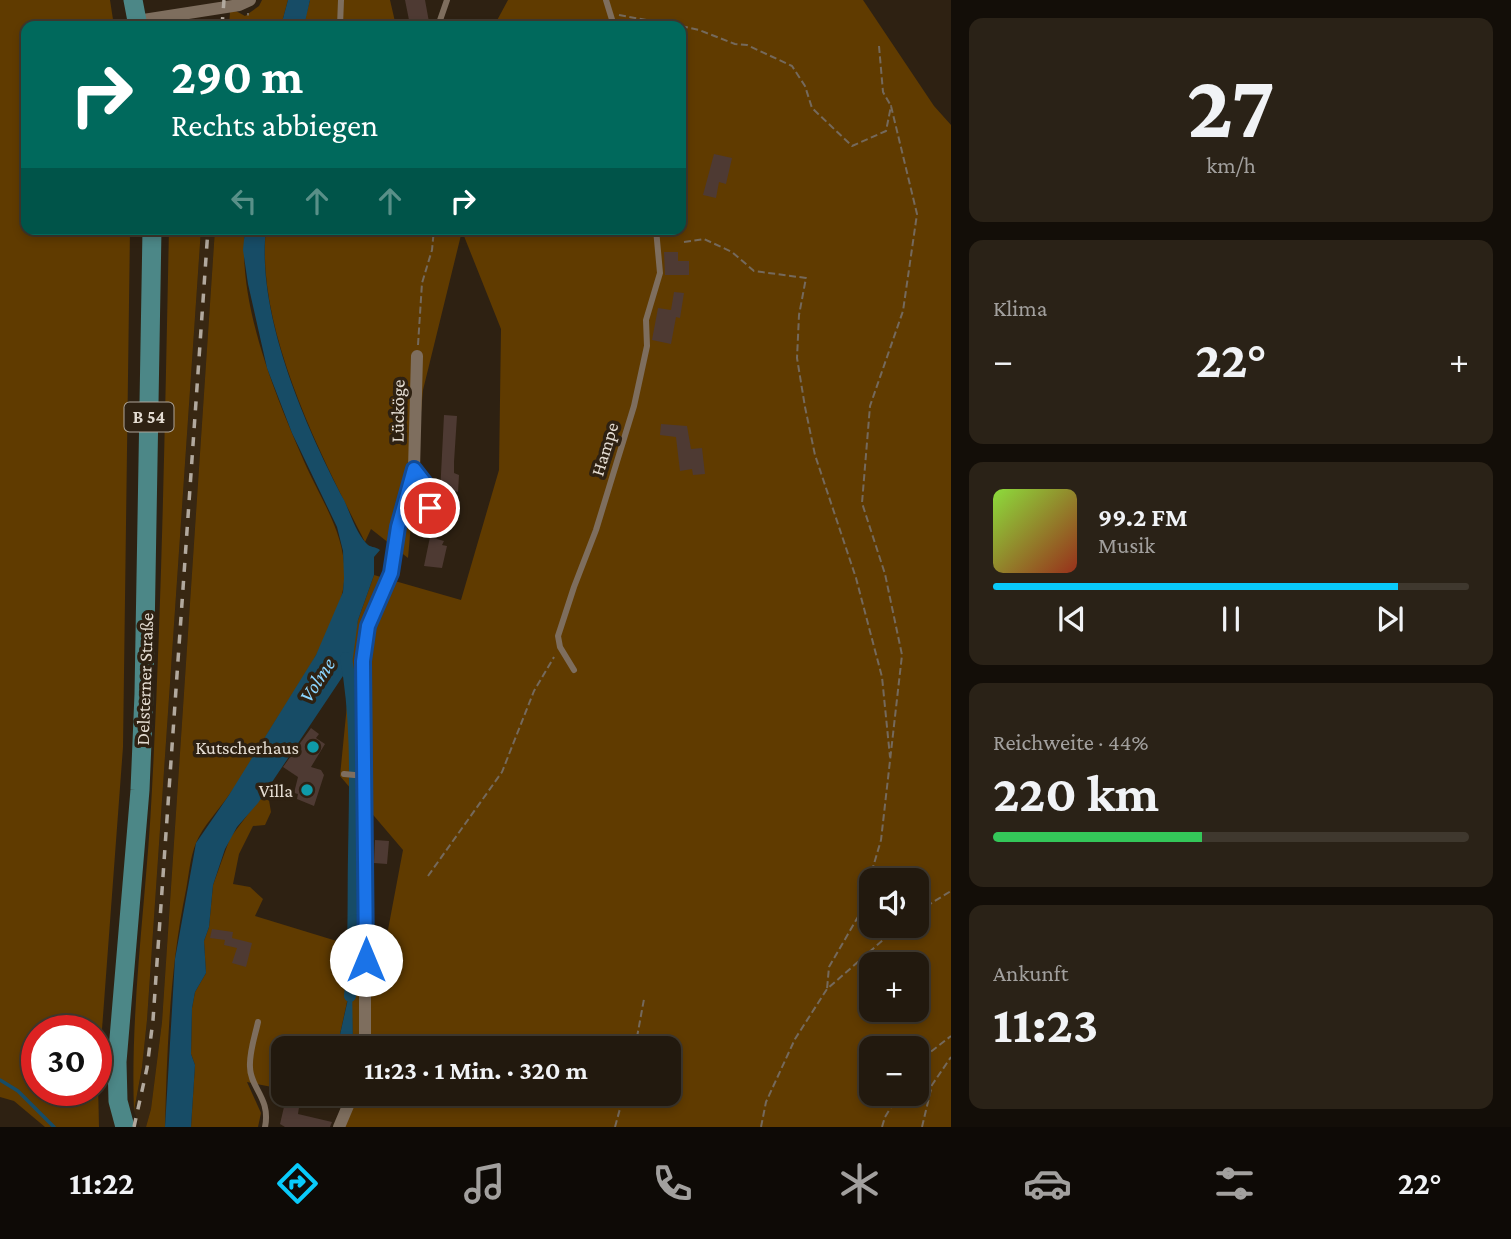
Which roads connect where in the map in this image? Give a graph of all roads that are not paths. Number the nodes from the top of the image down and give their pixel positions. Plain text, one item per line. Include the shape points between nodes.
1 (133, 0) edge
2 (250, 0) edge
3 (341, 0) edge
4 (447, 0) edge
5 (606, 0) edge
6 (144, 21) edge
7 (155, 21) edge
8 (340, 21) edge
9 (440, 21) edge
10 (613, 21) edge
11 (152, 235) edge
12 (657, 235) edge
13 (418, 356) road end
14 (414, 469) junction
15 (428, 525) dead end
16 (574, 670) dead end
17 (344, 774) dead end
18 (365, 776) junction
19 (258, 1022) dead end
20 (365, 1036) edge
21 (348, 1106) edge
22 (125, 1127) edge
23 (265, 1127) edge
24 (339, 1127) edge

1 - 6 main road
2 - 7 street
3 - 8 lane
4 - 9 lane
5 - 10 lane
11 - 22 main road, Delsterner Straße / B 54 via 145,694 117,1072
12 - 16 lane, Hampe via 660,273 646,320 646,346 634,406 558,636
13 - 14 street, Lücköge
14 - 15 lane via 432,492
14 - 18 street, Lücköge via 391,573 366,638
17 - 18 lane
18 - 20 street, Lücköge
19 - 23 lane via 250,1069 267,1116
21 - 24 street

